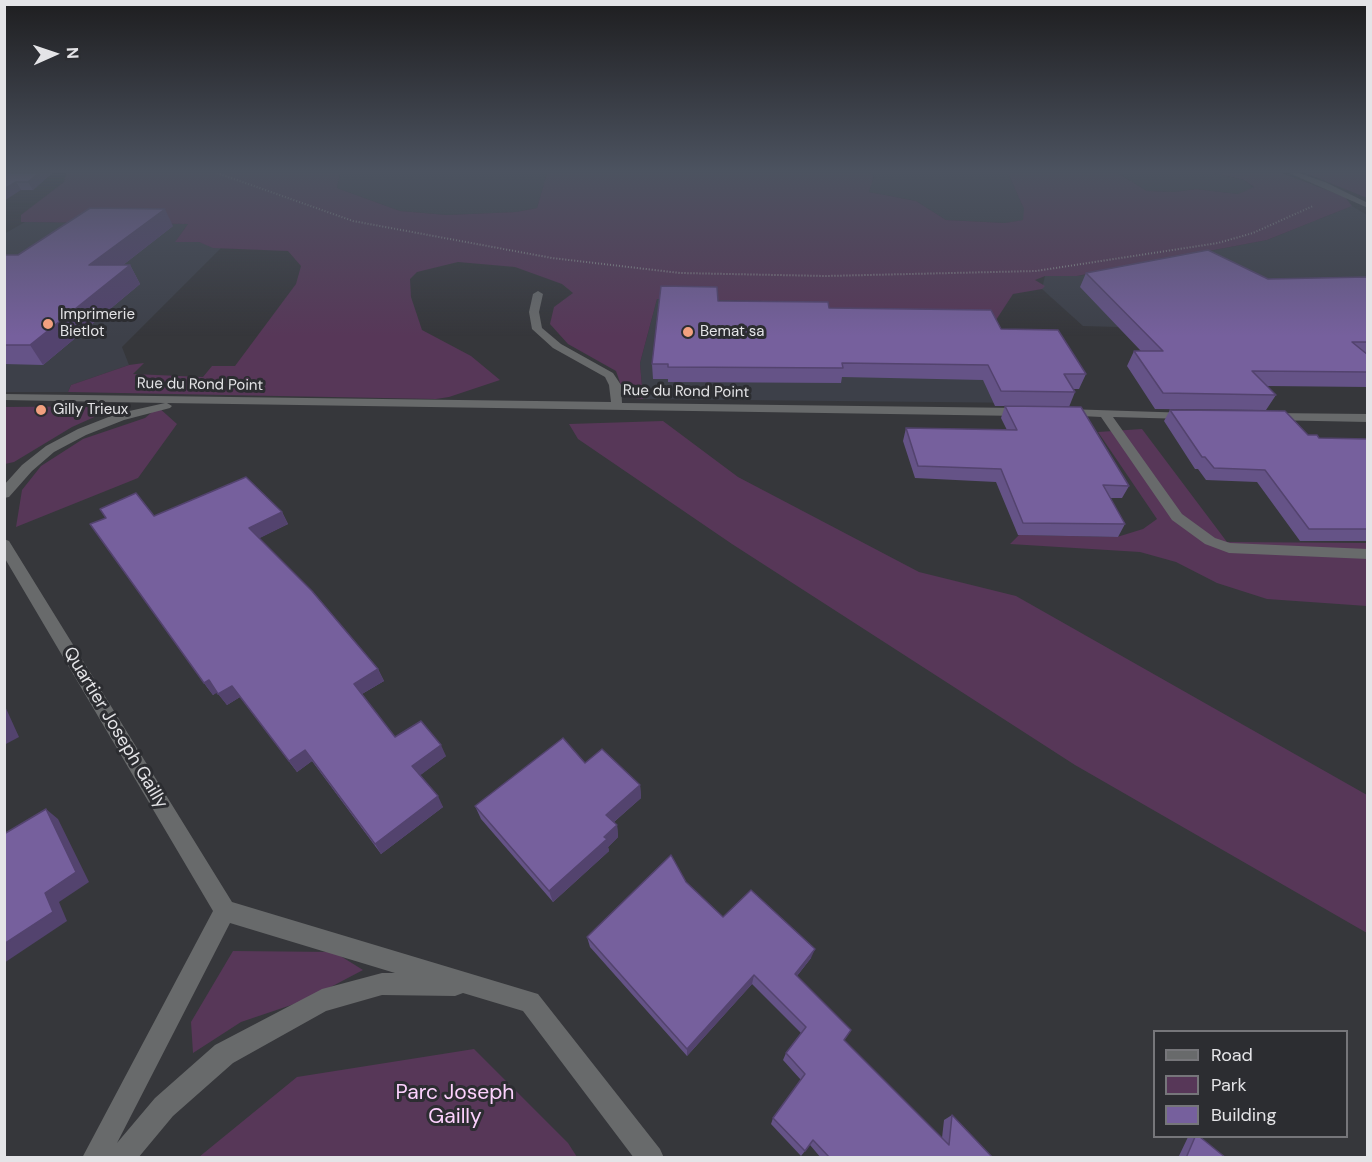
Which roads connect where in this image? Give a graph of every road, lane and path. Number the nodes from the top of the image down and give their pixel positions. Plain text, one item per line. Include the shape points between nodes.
1 (386, 227) edge
2 (1266, 227) edge
3 (538, 294) dead end
4 (4, 398) edge
5 (204, 400) junction
6 (617, 406) junction
7 (1036, 412) edge
8 (1059, 413) edge
9 (1105, 414) junction
10 (1200, 416) edge
11 (1260, 417) edge
12 (1368, 418) edge
13 (4, 494) edge
14 (4, 544) edge
15 (1368, 554) edge
16 (225, 911) junction
17 (474, 986) junction
18 (95, 1158) edge
19 (121, 1158) edge
20 (651, 1158) edge

1 - 2 path via 552,258 680,273 826,276 1036,271 1184,250
3 - 6 street via 534,312 537,329 557,346 609,375 615,385
4 - 5 street, Rue du Rond Point
5 - 6 street, Rue du Rond Point
5 - 13 street via 158,407 82,432 51,449
6 - 7 street, Rue du Rond Point
8 - 9 street
9 - 10 street
9 - 15 street via 1177,517 1210,541 1229,548
11 - 12 street
14 - 16 street, Quartier Joseph Gailly
16 - 17 street
16 - 18 street
17 - 19 street via 382,984 322,1001 224,1054 164,1107
17 - 20 street via 530,1002

